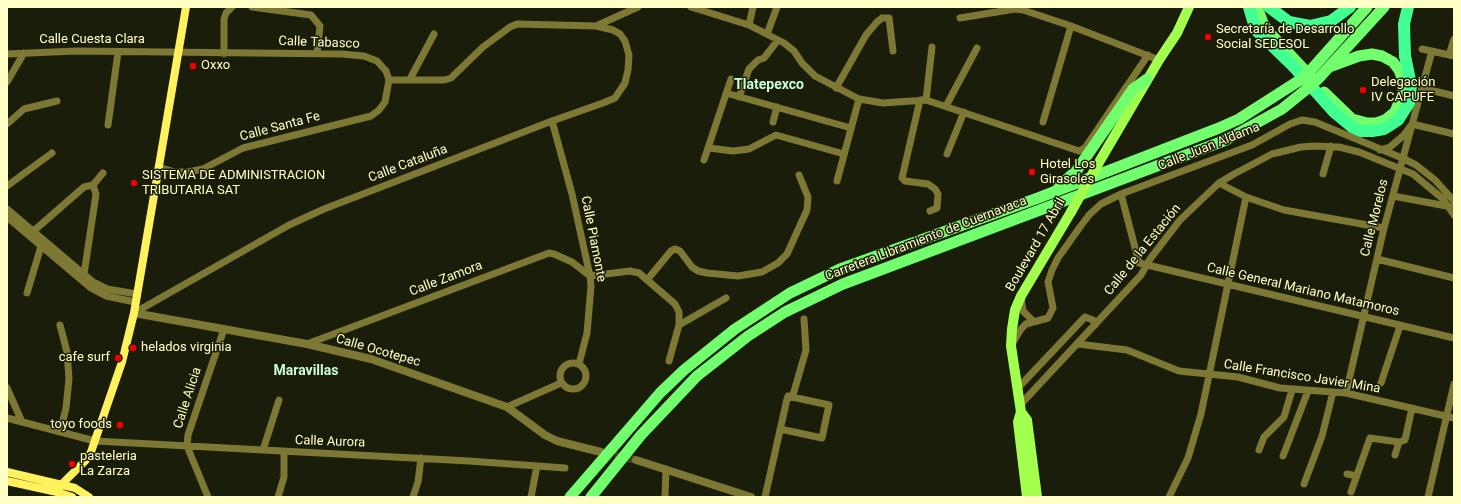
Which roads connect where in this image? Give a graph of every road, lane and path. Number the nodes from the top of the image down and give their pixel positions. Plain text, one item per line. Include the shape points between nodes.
1 (186, 7) edge
2 (232, 7) edge
3 (252, 7) edge
4 (638, 7) edge
5 (691, 7) edge
6 (753, 7) edge
7 (777, 7) edge
8 (1189, 7) edge
9 (1250, 7) edge
10 (1257, 7) edge
11 (1269, 7) edge
12 (1350, 7) edge
13 (1367, 7) edge
14 (1384, 7) edge
15 (1408, 7) edge
16 (960, 18) dead end
17 (749, 25) junction
18 (596, 26) junction
19 (1071, 26) junction
20 (434, 34) dead end
21 (767, 34) junction
22 (1454, 39) edge
23 (778, 40) junction
24 (932, 47) dead end
25 (977, 48) dead end
26 (1422, 49) dead end
27 (893, 51) dead end
28 (1432, 51) junction
29 (118, 52) junction
30 (24, 53) junction
31 (177, 53) junction
32 (317, 53) junction
33 (7, 54) edge
34 (224, 54) junction
35 (1148, 55) junction
36 (1452, 56) edge
37 (1159, 60) junction
38 (1329, 67) junction
39 (1314, 75) junction
40 (410, 79) junction
41 (731, 79) dead end
42 (389, 80) junction
43 (1148, 80) junction
44 (7, 82) edge
45 (1304, 84) junction
46 (836, 88) junction
47 (1422, 88) junction
48 (726, 93) junction
49 (1454, 96) edge
50 (739, 97) junction
51 (859, 99) junction
52 (923, 100) junction
53 (57, 101) dead end
54 (946, 106) junction
55 (777, 107) junction
56 (964, 112) junction
57 (552, 121) junction
58 (773, 122) dead end
59 (1043, 122) dead end
60 (7, 124) edge
61 (1412, 124) junction
62 (108, 125) dead end
63 (851, 128) junction
64 (1454, 134) edge
65 (1363, 142) junction
66 (1331, 146) junction
67 (708, 148) junction
68 (1380, 150) junction
69 (1359, 152) junction
70 (52, 153) dead end
71 (844, 154) junction
72 (947, 154) dead end
73 (1402, 158) junction
74 (704, 160) dead end
75 (158, 167) junction
76 (1400, 168) junction
77 (103, 172) dead end
78 (1323, 174) dead end
79 (799, 175) dead end
80 (837, 181) dead end
81 (1220, 183) junction
82 (93, 185) junction
83 (7, 186) edge
84 (1121, 194) junction
85 (1393, 196) junction
86 (1246, 197) junction
87 (1038, 198) junction
88 (1453, 205) edge
89 (7, 209) edge
90 (930, 211) dead end
91 (1454, 215) edge
92 (7, 217) edge
93 (1384, 228) junction
94 (31, 233) junction
95 (42, 243) junction
96 (1377, 259) junction
97 (1146, 265) junction
98 (590, 276) junction
99 (84, 278) junction
100 (1454, 278) edge
101 (647, 280) junction
102 (1227, 285) junction
103 (27, 293) dead end
104 (1021, 296) junction
105 (136, 298) junction
106 (726, 298) dead end
107 (134, 313) junction
108 (1364, 316) junction
109 (804, 319) dead end
110 (1033, 321) junction
111 (1095, 324) junction
112 (60, 325) dead end
113 (679, 325) junction
114 (1400, 326) junction
115 (224, 328) junction
116 (1454, 338) edge
117 (307, 344) junction
118 (1078, 344) junction
119 (1011, 346) junction
120 (668, 361) dead end
121 (579, 364) junction
122 (1208, 376) junction
123 (1381, 383) dead end
124 (561, 384) junction
125 (1454, 384) edge
126 (7, 388) edge
127 (1017, 389) junction
128 (1292, 390) junction
129 (1308, 391) junction
130 (1333, 392) junction
131 (1346, 393) junction
132 (793, 395) junction
133 (279, 400) dead end
134 (507, 406) junction
135 (1020, 408) junction
136 (1412, 408) junction
137 (1450, 417) edge
138 (7, 418) edge
139 (22, 422) junction
140 (780, 430) junction
141 (60, 432) junction
142 (95, 441) junction
143 (1399, 442) junction
144 (186, 446) junction
145 (263, 450) junction
146 (1259, 450) dead end
147 (284, 452) junction
148 (601, 452) tunnel mouth
149 (1395, 455) dead end
150 (1282, 456) dead end
151 (422, 458) junction
152 (636, 460) tunnel mouth
153 (537, 466) junction
154 (565, 468) dead end
155 (666, 469) junction
156 (7, 472) edge
157 (1347, 474) dead end
158 (1358, 476) junction
159 (7, 481) edge
160 (1304, 484) dead end
161 (58, 491) edge
162 (1351, 492) dead end
163 (72, 497) edge
164 (89, 497) edge
165 (208, 497) edge
166 (278, 497) edge
167 (413, 497) edge
168 (531, 497) edge
169 (570, 497) edge
170 (591, 497) edge
171 (665, 497) edge
172 (751, 497) edge
173 (765, 497) edge
174 (1027, 497) edge
175 (1037, 497) edge
176 (1170, 497) edge
177 (1428, 497) edge

1 - 31 main road
2 - 34 street via 224,19
3 - 32 street via 311,15 320,26
4 - 18 street
5 - 17 street
6 - 17 street
7 - 21 street
8 - 37 main road, Boulevard 17 Abril via 1177,33
9 - 15 highway via 1258,32 1334,112 1361,131 1384,129 1398,120 1409,103 1411,85 1405,56 1404,24
10 - 38 highway via 1269,32 1299,62 1328,97 1352,119 1376,123 1385,120 1398,108 1403,93 1402,80 1396,66 1382,56 1359,56
11 - 12 highway via 1289,22 1310,26 1331,21
13 - 39 highway, Carretera Libramiento de Cuernavaca
14 - 38 highway, Carretera Libramiento de Cuernavaca
16 - 19 street via 1015,9
17 - 21 street
18 - 40 street via 517,24 483,47 452,78
18 - 57 street, Calle Cataluña via 620,34 625,41 629,55 625,83 615,98
19 - 35 street
19 - 59 street
20 - 40 street
21 - 23 street
22 - 36 street
23 - 46 street via 794,51 815,76
23 - 50 street via 764,58 749,69
24 - 52 street
25 - 54 street
26 - 28 street
27 - 46 street via 889,18 882,18 866,35
28 - 36 street
28 - 47 street, Calle Morelos
29 - 30 street, Calle Cuesta Clara
29 - 31 street, Calle Cuesta Clara
29 - 62 street
30 - 33 street, Calle Cuesta Clara
30 - 44 street
31 - 34 street, Calle Tabasco
31 - 75 main road
32 - 34 street, Calle Tabasco
32 - 42 street, Calle Tabasco via 364,56 377,61 386,71
35 - 37 street
35 - 56 street via 1085,148 1079,151
37 - 43 main road, Boulevard 17 Abril
38 - 39 highway, Carretera Libramiento de Cuernavaca
39 - 45 highway, Carretera Libramiento de Cuernavaca, bridge
40 - 42 street
41 - 48 street
42 - 75 street, Calle Santa Fe via 385,102 380,110 371,116 243,148 203,169 175,172
43 - 87 highway via 1133,89 1069,178
43 - 104 main road, Boulevard 17 Abril, bridge
45 - 87 highway, Carretera Libramiento de Cuernavaca via 1219,128
45 - 170 highway, Carretera Libramiento de Cuernavaca via 1282,109 1226,140 843,284 785,312 748,336 697,376 641,435
46 - 51 street
47 - 49 street
47 - 61 street, Calle Morelos
48 - 50 street
48 - 67 street
50 - 55 street
51 - 52 street via 883,103
51 - 63 street
52 - 54 street
52 - 90 street via 902,178 905,182 928,184 935,189 938,194 937,208
53 - 60 street via 24,109
54 - 56 street
55 - 58 street
55 - 63 street
56 - 72 street
57 - 98 street, Calle Piamonte via 572,194
57 - 107 street, Calle Cataluña via 324,209 289,225
61 - 64 street
61 - 68 street via 1403,136
61 - 73 street, Calle Morelos
63 - 71 street
65 - 68 street, Calle Juan Aldama
65 - 69 street
65 - 84 street, Calle Juan Aldama via 1315,122 1302,120 1252,145
66 - 69 street, Calle de la Estación
66 - 78 street
66 - 81 street, Calle de la Estación via 1300,147 1272,154
67 - 71 street via 733,151 748,149 776,135
67 - 74 street
68 - 73 street, Calle Juan Aldama
69 - 76 street, Calle de la Estación
70 - 83 street
71 - 80 street
73 - 76 street, Calle Morelos
73 - 88 street, Calle Juan Aldama via 1435,180
75 - 105 main road
76 - 85 street, Calle Morelos
76 - 88 street, Calle de la Estación via 1413,174
77 - 82 street
79 - 101 street via 808,197 807,210 787,254 778,263 762,272 738,276 707,273 692,267 680,251 675,249
81 - 86 street
81 - 97 street, Calle de la Estación via 1180,220
82 - 94 street via 84,187
82 - 99 street via 96,194
84 - 97 street via 1137,260
84 - 110 street, Calle Juan Aldama via 1101,204 1089,214 1062,252 1048,278 1048,291 1053,308 1051,314 1043,320
85 - 88 street
85 - 93 street, Calle Morelos
86 - 93 street via 1284,210
86 - 102 street
87 - 169 highway, Carretera Libramiento de Cuernavaca via 840,269 790,293 759,312 671,382
88 - 91 street, Calle de la Estación
89 - 94 street
92 - 94 street
93 - 96 street, Calle Morelos
94 - 95 street
95 - 99 street
95 - 103 street
96 - 100 street
96 - 108 street, Calle Morelos
97 - 102 street, Calle General Mariano Matamoros
97 - 111 street, Calle de la Estación via 1141,275
98 - 101 street via 630,271 639,273
98 - 117 street, Calle Zamora via 560,256 541,254
98 - 121 street, Calle Piamonte via 587,333
99 - 105 street via 92,288 106,296
101 - 113 street via 675,304 679,312
102 - 108 street, Calle General Mariano Matamoros
102 - 122 street
104 - 110 street via 1023,311
104 - 119 main road, Boulevard 17 Abril via 1015,310
105 - 107 main road
106 - 113 street
107 - 115 street, Calle Ocotepec
107 - 142 main road via 122,362
108 - 114 street, Calle General Mariano Matamoros
108 - 131 street, Calle Morelos
109 - 132 street via 806,350
110 - 119 street, Calle Juan Aldama via 1021,329
111 - 118 street, Calle de la Estación
111 - 127 street via 1093,320 1085,317
112 - 141 street via 67,352 68,379 66,408
113 - 120 street
114 - 116 street, Calle General Mariano Matamoros
114 - 123 street
115 - 117 street, Calle Ocotepec
115 - 144 street, Calle Alicia
117 - 134 street, Calle Ocotepec via 371,359
118 - 122 street, Calle Francisco Javier Mina via 1127,350 1179,371
118 - 135 street, Calle de la Estación
119 - 127 main road, Boulevard 17 Abril
121 - 124 street via 569,363 561,369
121 - 124 street via 586,376 583,386 574,390
122 - 128 street, Calle Francisco Javier Mina via 1238,377
122 - 176 street via 1201,414 1188,458
124 - 134 street
125 - 137 street
126 - 139 street
127 - 135 main road, Boulevard 17 Abril
128 - 129 street, Calle Francisco Javier Mina
128 - 146 street via 1284,417 1264,437
129 - 130 street, Calle Francisco Javier Mina
129 - 150 street
130 - 131 street, Calle Francisco Javier Mina
130 - 160 street via 1322,436
131 - 136 street, Calle Francisco Javier Mina
132 - 140 street via 788,396
132 - 140 street via 829,405 823,436 819,438
133 - 145 street
134 - 148 street, Calle Ocotepec via 557,441
135 - 174 main road via 1018,422
135 - 175 main road via 1028,420
136 - 137 street, Calle Francisco Javier Mina
136 - 143 street via 1408,435 1405,440
137 - 177 street
138 - 139 street, Calle Aurora
139 - 141 street, Calle Aurora
140 - 173 street
141 - 142 street, Calle Aurora
142 - 144 street, Calle Aurora
142 - 161 main road via 86,460
143 - 149 street
143 - 158 street via 1370,438
144 - 145 street, Calle Aurora
144 - 165 street, Calle Alicia
145 - 147 street, Calle Aurora
147 - 151 street, Calle Aurora
147 - 166 street via 284,477
151 - 153 street, Calle Aurora
151 - 167 street
152 - 155 street
153 - 154 street, Calle Aurora
153 - 168 street
155 - 171 street
155 - 172 street
156 - 161 main road
157 - 158 street
158 - 162 street
159 - 161 main road
161 - 163 main road
161 - 164 main road via 75,488

